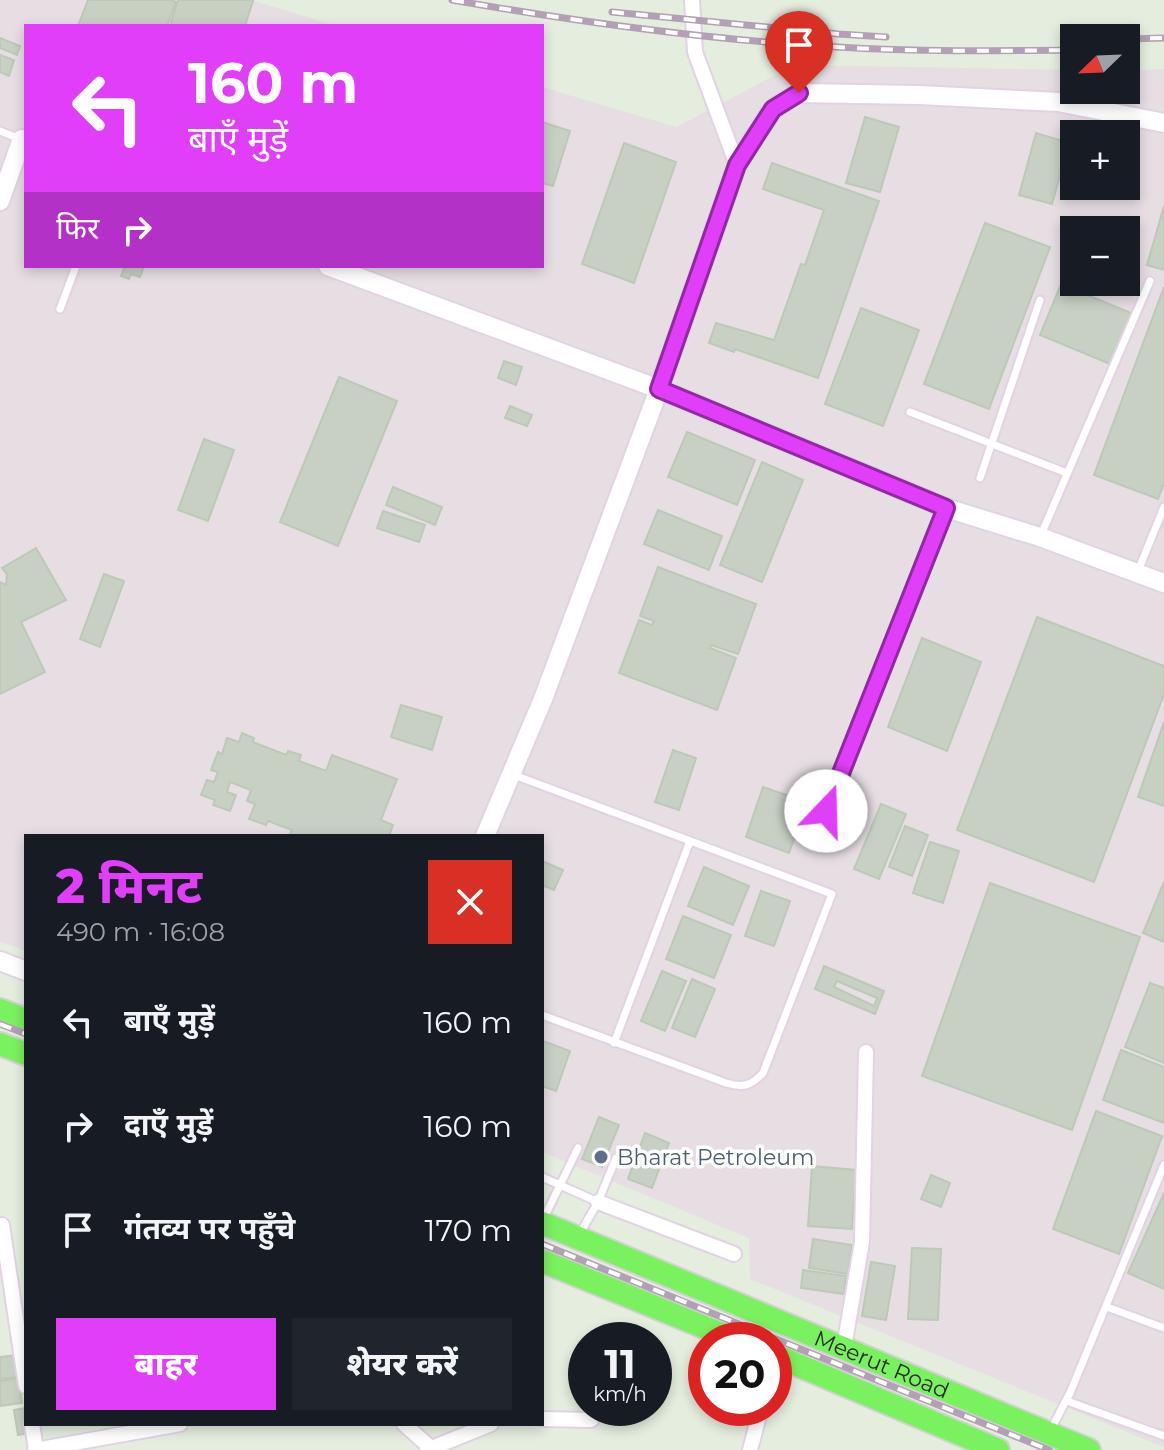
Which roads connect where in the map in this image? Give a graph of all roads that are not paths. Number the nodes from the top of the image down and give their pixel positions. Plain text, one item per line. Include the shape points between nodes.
1 (692, 0) edge
2 (1164, 123) edge
3 (0, 131) edge
4 (24, 140) edge
5 (737, 165) junction
6 (0, 201) edge
7 (75, 268) edge
8 (333, 268) edge
9 (1150, 281) dead end
10 (1040, 300) dead end
11 (60, 309) dead end
12 (659, 389) junction
13 (910, 412) dead end
14 (990, 443) junction
15 (1067, 473) junction
16 (980, 478) dead end
17 (1164, 507) edge
18 (946, 508) junction
19 (1040, 537) junction
20 (1137, 573) junction
21 (1164, 583) edge
22 (511, 773) junction
23 (826, 811) dead end
24 (486, 834) edge
25 (690, 841) junction
26 (0, 961) edge
27 (24, 970) edge
28 (0, 1010) edge
29 (544, 1016) edge
30 (24, 1019) edge
31 (614, 1043) junction
32 (0, 1044) edge
33 (866, 1052) dead end
34 (24, 1053) edge
35 (578, 1148) dead end
36 (616, 1158) dead end
37 (1164, 1165) edge
38 (544, 1178) edge
39 (561, 1186) junction
40 (598, 1202) junction
41 (544, 1218) edge
42 (544, 1223) edge
43 (2, 1225) edge
44 (578, 1237) junction
45 (734, 1254) dead end
46 (544, 1262) edge
47 (1107, 1307) junction
48 (692, 1322) edge
49 (1164, 1328) edge
50 (844, 1347) junction
51 (792, 1364) edge
52 (24, 1373) edge
53 (1067, 1401) junction
54 (544, 1419) edge
55 (568, 1420) edge
56 (32, 1426) edge
57 (162, 1426) edge
58 (406, 1426) edge
59 (486, 1426) edge
60 (756, 1426) edge
61 (1049, 1433) junction
62 (1164, 1436) edge
63 (430, 1449) edge
64 (36, 1450) edge
65 (750, 1450) edge
66 (998, 1450) edge
67 (1089, 1450) edge

1 - 5 street via 695,52
2 - 5 street via 1058,102 799,93 773,109
3 - 4 lane
4 - 6 street
5 - 12 street
7 - 11 lane
8 - 12 street
9 - 15 lane
10 - 14 lane
12 - 18 street
12 - 22 street
13 - 14 lane
14 - 15 lane
14 - 16 lane
15 - 19 lane
17 - 20 lane
18 - 19 street
18 - 23 lane
19 - 20 street
20 - 21 street
22 - 24 street
22 - 25 lane
25 - 31 lane
25 - 31 lane via 832,894 763,1073 754,1083 726,1083
26 - 27 street
28 - 30 main road
29 - 31 lane
32 - 34 main road
33 - 50 street via 862,1242
35 - 39 lane
36 - 40 lane
37 - 47 lane
38 - 39 lane
39 - 40 lane
39 - 41 lane
40 - 44 lane
40 - 45 street
42 - 44 main road, Meerut Road
43 - 52 street
44 - 50 main road, Meerut Road
46 - 48 main road
47 - 49 lane
47 - 53 lane
50 - 61 main road, Meerut Road
51 - 66 main road, Meerut Road
53 - 61 lane
53 - 62 lane
54 - 55 street
56 - 64 street
57 - 64 street
58 - 63 street
59 - 63 street
60 - 65 street
61 - 67 main road, Meerut Road

